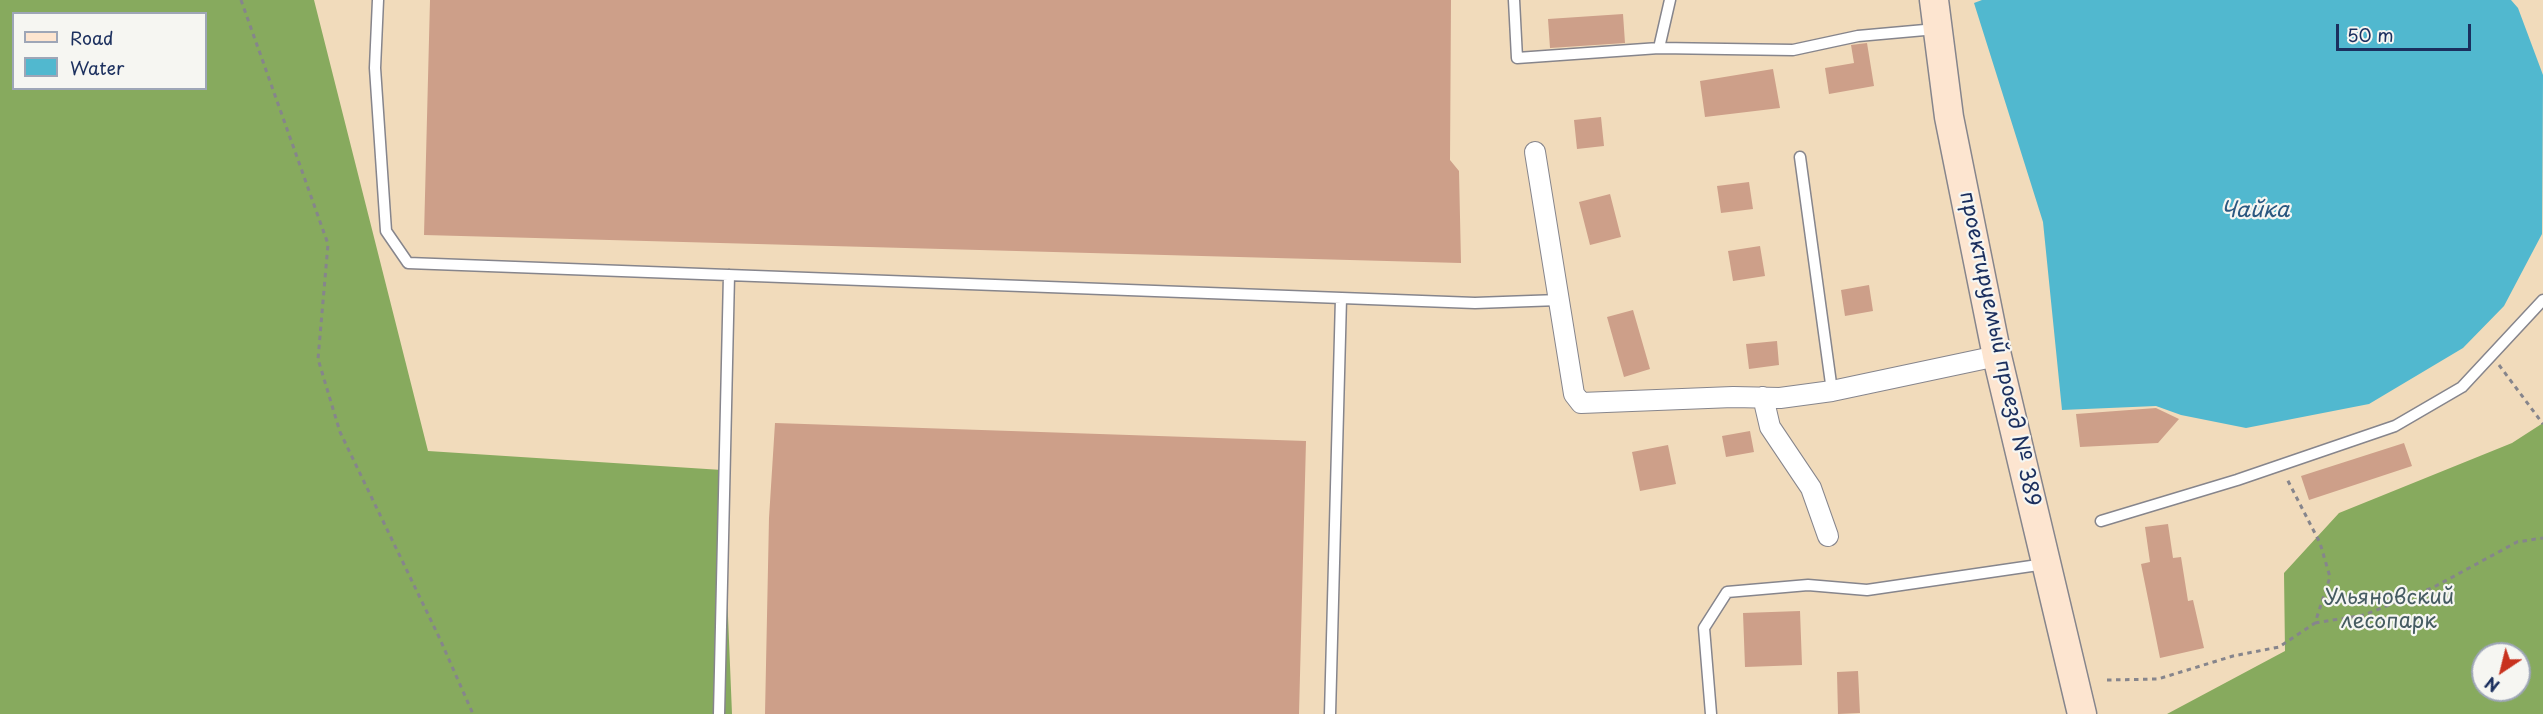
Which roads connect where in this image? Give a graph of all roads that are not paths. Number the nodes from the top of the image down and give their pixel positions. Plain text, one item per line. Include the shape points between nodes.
1 (378, 0) edge
2 (1514, 0) edge
3 (1670, 0) edge
4 (1934, 0) edge
5 (1938, 29) junction
6 (1659, 48) junction
7 (1535, 152) dead end
8 (1800, 157) dead end
9 (729, 275) junction
10 (1341, 298) junction
11 (1559, 300) junction
12 (2543, 300) edge
13 (1997, 356) junction
14 (1832, 391) junction
15 (1763, 397) junction
16 (2101, 521) dead end
17 (1828, 536) dead end
18 (2048, 564) junction
19 (2079, 708) edge
20 (719, 714) edge
21 (1330, 714) edge
22 (1711, 714) edge

1 - 9 lane via 375,68 386,231 408,263
2 - 6 lane via 1517,58
3 - 6 lane
4 - 5 main road, проектируемый проезд № 389
5 - 6 lane via 1858,36 1793,50
5 - 13 main road, проектируемый проезд № 389 via 1949,117
7 - 11 street
8 - 14 lane
9 - 10 lane
9 - 20 lane
10 - 11 lane via 1475,303
10 - 21 lane
11 - 15 street via 1574,394 1581,403
12 - 16 lane via 2462,387 2395,426
13 - 14 street
13 - 18 main road, проектируемый проезд № 389
14 - 15 street
15 - 17 street via 1770,427 1811,488
18 - 19 main road, проектируемый проезд № 389
18 - 22 lane via 1867,590 1808,585 1727,592 1704,628

